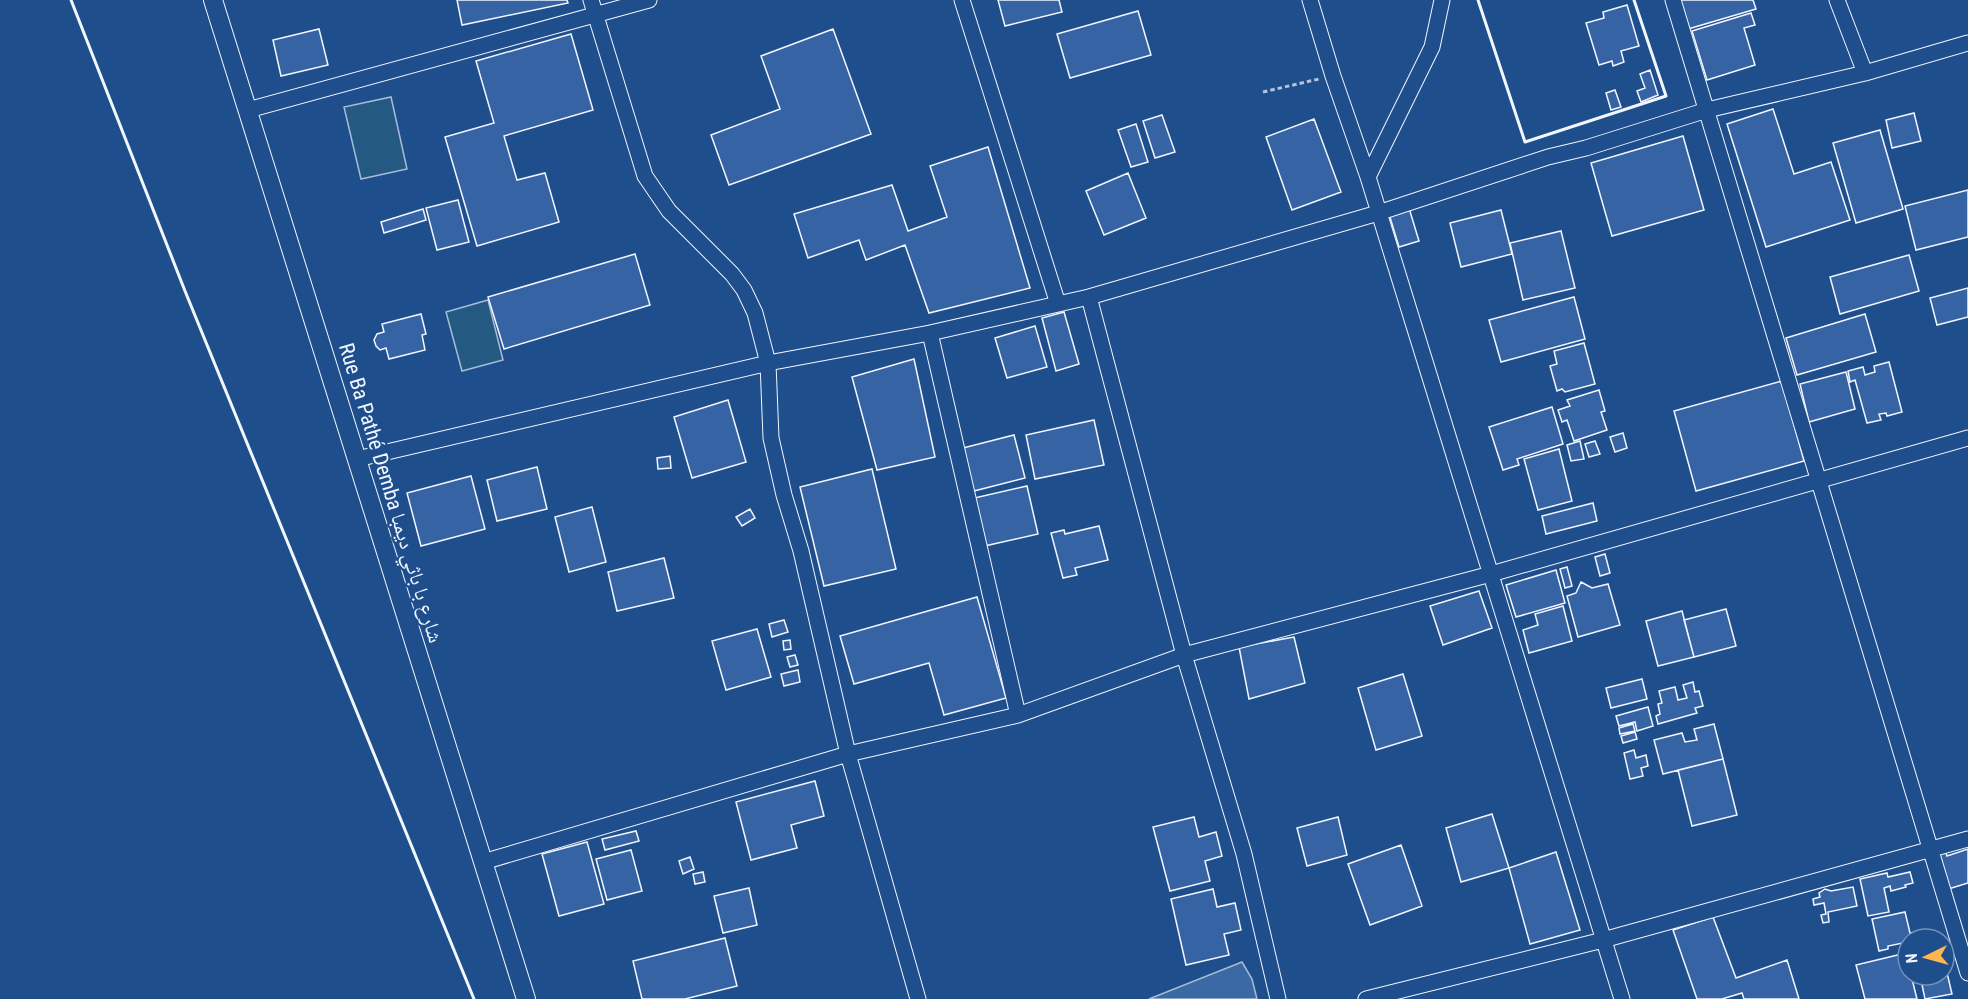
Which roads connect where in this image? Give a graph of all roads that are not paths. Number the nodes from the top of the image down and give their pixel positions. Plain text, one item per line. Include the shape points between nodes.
1 (213, 0) edge
2 (591, 0) edge
3 (649, 0) edge
4 (962, 0) edge
5 (1310, 0) edge
6 (1442, 0) edge
7 (1672, 0) edge
8 (1837, 0) edge
9 (595, 15) junction
10 (1968, 43) edge
11 (1865, 73) junction
12 (248, 110) junction
13 (1707, 110) junction
14 (1368, 177) junction
15 (1378, 213) junction
16 (1089, 297) junction
17 (1058, 304) junction
18 (930, 333) junction
19 (768, 363) junction
20 (1968, 438) edge
21 (357, 459) junction
22 (1819, 480) junction
23 (1491, 574) junction
24 (1184, 655) junction
25 (1018, 715) junction
26 (848, 754) junction
27 (1968, 839) edge
28 (1931, 850) junction
29 (483, 862) junction
30 (1604, 940) junction
31 (1968, 973) edge
32 (526, 999) edge
33 (918, 999) edge
34 (1278, 999) edge
35 (1366, 999) edge
36 (1622, 999) edge

1 - 12 street, Rue Ba Pathé Demba شارع با باثي ديمبا
2 - 9 street
3 - 9 street
4 - 17 street
5 - 14 street
6 - 14 street via 1432,47
7 - 13 street
8 - 11 street
9 - 12 street
9 - 19 street via 645,176 669,212 744,290 756,313
10 - 11 street
11 - 13 street
12 - 21 street, Rue Ba Pathé Demba شارع با باثي ديمبا
13 - 15 street
13 - 22 street
14 - 15 street
15 - 16 street
15 - 23 street
16 - 17 street
16 - 24 street
17 - 18 street
18 - 19 street
18 - 25 street
19 - 21 street
19 - 26 street via 771,438
20 - 22 street
21 - 29 street, Rue Ba Pathé Demba شارع با باثي ديمبا
22 - 23 street
22 - 28 street
23 - 24 street
23 - 30 street
24 - 25 street
24 - 34 street via 1244,854
25 - 26 street
26 - 29 street
26 - 33 street
27 - 28 street
28 - 30 street
28 - 31 street
29 - 32 street, Rue Ba Pathé Demba شارع با باثي ديمبا
30 - 35 street
30 - 36 street

